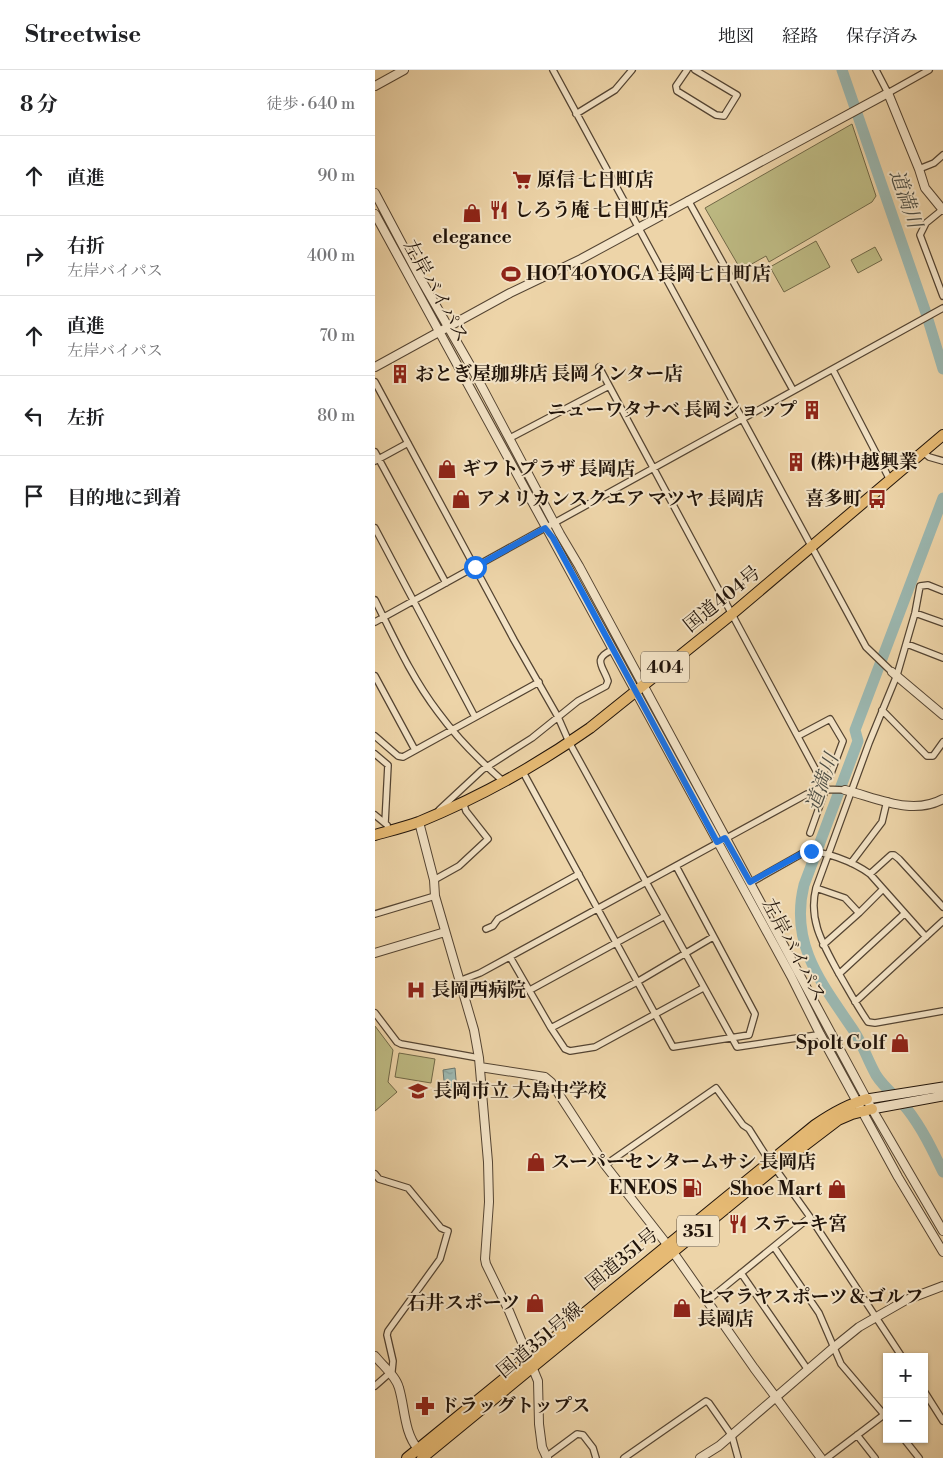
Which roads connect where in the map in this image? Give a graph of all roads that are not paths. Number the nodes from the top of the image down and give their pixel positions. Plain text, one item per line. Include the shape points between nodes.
1 (404, 70) edge
2 (553, 70) edge
3 (632, 70) edge
4 (687, 70) edge
5 (695, 70) edge
6 (929, 70) edge
7 (878, 71) edge
8 (375, 86) edge
9 (887, 93) junction
10 (576, 114) junction
11 (943, 155) edge
12 (919, 169) junction
13 (375, 193) edge
14 (688, 200) junction
15 (943, 210) edge
16 (375, 214) edge
17 (639, 227) junction
18 (943, 296) edge
19 (943, 308) edge
20 (448, 328) junction
21 (439, 332) junction
22 (375, 367) edge
23 (599, 367) dead end
24 (833, 370) junction
25 (375, 382) edge
26 (609, 386) junction
27 (793, 390) junction
28 (742, 420) junction
29 (943, 435) edge
30 (510, 438) junction
31 (408, 443) junction
32 (375, 452) edge
33 (923, 452) junction
34 (377, 460) edge
35 (943, 461) edge
36 (653, 468) junction
37 (890, 480) junction
38 (554, 523) junction
39 (375, 528) edge
40 (545, 528) junction
41 (811, 548) junction
42 (475, 567) junction
43 (446, 583) junction
44 (943, 591) edge
45 (375, 600) edge
46 (414, 601) junction
47 (915, 613) junction
48 (732, 614) junction
49 (384, 617) junction
50 (375, 622) edge
51 (943, 624) edge
52 (907, 644) junction
53 (612, 650) junction
54 (943, 658) edge
55 (895, 674) junction
56 (375, 676) edge
57 (539, 682) junction
58 (639, 688) junction
59 (882, 710) junction
60 (943, 715) edge
61 (558, 716) junction
62 (475, 717) junction
63 (452, 730) junction
64 (375, 736) edge
65 (798, 736) junction
66 (569, 742) junction
67 (943, 742) edge
68 (415, 750) junction
69 (375, 754) edge
70 (487, 767) junction
71 (523, 772) junction
72 (820, 778) junction
73 (504, 782) junction
74 (825, 788) junction
75 (849, 791) junction
76 (943, 799) edge
77 (887, 801) junction
78 (463, 802) junction
79 (436, 814) junction
80 (375, 815) edge
81 (419, 822) junction
82 (388, 827) junction
83 (810, 833) dead end
84 (375, 835) edge
85 (725, 838) junction
86 (717, 842) junction
87 (827, 854) junction
88 (851, 864) junction
89 (676, 866) junction
90 (579, 874) junction
91 (870, 874) junction
92 (434, 880) junction
93 (646, 882) junction
94 (750, 882) junction
95 (816, 888) junction
96 (883, 889) junction
97 (435, 896) junction
98 (943, 907) edge
99 (598, 909) junction
100 (859, 913) junction
101 (375, 914) edge
102 (904, 914) junction
103 (665, 916) junction
104 (943, 921) edge
105 (486, 930) dead end
106 (445, 932) junction
107 (713, 937) junction
108 (926, 937) junction
109 (616, 943) junction
110 (823, 945) junction
111 (375, 953) edge
112 (685, 954) junction
113 (510, 957) junction
114 (839, 974) junction
115 (459, 981) junction
116 (637, 982) junction
117 (703, 988) junction
118 (530, 990) junction
119 (855, 1002) junction
120 (943, 1011) edge
121 (375, 1013) edge
122 (655, 1014) junction
123 (551, 1028) junction
124 (817, 1035) dead end
125 (731, 1038) junction
126 (479, 1058) junction
127 (480, 1067) junction
128 (943, 1087) edge
129 (943, 1096) edge
130 (865, 1105) junction
131 (605, 1165) junction
132 (773, 1165) junction
133 (376, 1178) edge
134 (810, 1217) junction
135 (943, 1231) edge
136 (773, 1247) junction
137 (670, 1248) junction
138 (943, 1252) edge
139 (741, 1273) junction
140 (943, 1286) edge
141 (707, 1301) junction
142 (877, 1316) junction
143 (833, 1348) junction
144 (900, 1353) edge
145 (375, 1356) edge
146 (529, 1358) junction
147 (533, 1368) junction
148 (809, 1370) junction
149 (390, 1374) junction
150 (375, 1386) edge
151 (776, 1398) junction
152 (928, 1398) edge
153 (883, 1412) edge
154 (883, 1417) edge
155 (943, 1422) edge
156 (857, 1435) junction
157 (732, 1436) junction
158 (907, 1443) edge
159 (420, 1454) edge
160 (546, 1457) edge
161 (407, 1458) edge
162 (596, 1458) edge
163 (624, 1458) edge
164 (700, 1458) edge
165 (738, 1458) edge
166 (821, 1458) edge
167 (827, 1458) edge
168 (875, 1458) edge
169 (919, 1458) edge

1 - 8 street
2 - 10 street
3 - 10 street via 615,90
4 - 5 street via 676,86 677,91 716,115 724,116 737,95
6 - 9 street
7 - 9 street
9 - 12 street
9 - 14 street
10 - 17 street
11 - 12 street
12 - 15 street via 925,188
13 - 20 street, 左岸バイパス
14 - 17 street
14 - 27 street
15 - 18 street via 926,223 920,235
16 - 21 street, 左岸バイパス
17 - 20 street
17 - 28 street
19 - 24 street
20 - 21 street
20 - 30 street, 左岸バイパス
21 - 22 street
21 - 40 street, 左岸バイパス
23 - 26 street
24 - 27 street
24 - 37 street
25 - 31 street
26 - 30 street
26 - 36 street
27 - 28 street
28 - 36 street
28 - 41 street
29 - 33 highway, 国道404号 / 404
30 - 38 street, 左岸バイパス
31 - 34 street
31 - 42 street
32 - 34 street
33 - 35 street
33 - 37 highway, 国道404号 / 404
34 - 43 street
36 - 38 street
36 - 48 street
37 - 41 highway, 国道404号 / 404
38 - 40 street
38 - 58 street, 左岸バイパス via 579,566
39 - 46 street
40 - 42 street
40 - 53 street, 左岸バイパス
41 - 48 highway, 国道404号 / 404
41 - 55 street via 865,647
42 - 43 street
42 - 57 street
43 - 46 street
44 - 47 street via 928,585 920,586
45 - 49 street
46 - 49 street
46 - 62 street
47 - 51 street
47 - 52 street
48 - 58 highway, 国道404号 / 404
48 - 65 street
49 - 50 street
49 - 63 street via 426,694
52 - 54 street
52 - 55 street
53 - 58 street, 左岸バイパス
53 - 61 street via 600,659 608,681 606,686
55 - 59 street
55 - 60 street
56 - 68 street
57 - 61 street
57 - 62 street
58 - 66 highway, 国道404号 / 404
58 - 85 street, 左岸バイパス
58 - 86 street, 左岸バイパス
59 - 67 street via 927,756 936,754
59 - 75 street
61 - 66 street
61 - 70 street via 532,738
62 - 63 street
63 - 68 street
63 - 70 street
64 - 68 street via 398,756 403,757
65 - 72 street
65 - 72 street via 830,719 843,741 830,776
66 - 71 highway, 国道404号 / 404
66 - 93 street
69 - 82 street via 388,765
70 - 73 street
70 - 79 street
71 - 73 highway, 国道404号 / 404
71 - 90 street
72 - 74 street
73 - 78 highway, 国道404号 / 404
74 - 75 street
74 - 83 street
74 - 85 street via 807,794
75 - 77 street
75 - 87 street
76 - 77 street via 931,805 913,807
77 - 88 street via 882,822
78 - 79 highway, 国道404号 / 404
78 - 92 street via 466,811 488,839 459,866
79 - 81 highway, 国道404号 / 404
80 - 82 street
81 - 82 highway, 国道404号 / 404
81 - 92 street
82 - 84 highway, 国道404号 / 404
85 - 86 street
85 - 94 street, 左岸バイパス
86 - 89 street
86 - 130 street, 左岸バイパス
87 - 88 street
87 - 94 street via 803,853
87 - 95 street
88 - 91 street
89 - 93 street
89 - 107 street
90 - 99 street
90 - 105 street via 498,919
91 - 96 street
91 - 98 street via 891,855 896,856
92 - 97 street
93 - 99 street
93 - 103 street
94 - 130 street, 左岸バイパス
95 - 100 street via 845,898
95 - 110 street via 813,913
96 - 100 street
96 - 102 street
97 - 101 street
97 - 106 street
99 - 109 street
99 - 113 street
100 - 110 street
102 - 108 street
102 - 114 street
103 - 109 street
103 - 112 street
104 - 108 street
106 - 111 street
106 - 115 street
107 - 112 street
107 - 125 street via 755,1014 749,1035
108 - 119 street
109 - 116 street
109 - 118 street
110 - 114 street
112 - 116 street
112 - 117 street
113 - 115 street
113 - 118 street
114 - 119 street
115 - 126 street
116 - 122 street
116 - 123 street
117 - 122 street
117 - 125 street
118 - 123 street
119 - 120 street via 871,1024
121 - 126 street via 401,1044
122 - 123 street via 590,1048 570,1051 565,1049
122 - 125 street via 673,1047
124 - 125 street via 737,1048
126 - 127 street
127 - 131 street via 545,1077
127 - 146 street via 488,1162 485,1258
128 - 130 main road via 883,1096
129 - 130 main road via 889,1105
130 - 132 highway, 国道351号 / 351 via 825,1118
130 - 135 street, 左岸バイパス
130 - 138 street, 左岸バイパス via 912,1203
131 - 132 street via 716,1088
131 - 137 street
132 - 134 street
132 - 137 highway, 国道351号 / 351
133 - 149 street via 408,1188 448,1232 440,1259 388,1331 393,1366
134 - 136 street
134 - 142 street
136 - 139 street
136 - 143 street via 814,1304
137 - 141 street
137 - 146 highway, 国道351号 / 351
137 - 147 highway, 国道351号線 / 351
139 - 141 street
139 - 148 street
140 - 142 street via 906,1300
141 - 151 street
142 - 143 street
142 - 144 street
143 - 148 street
143 - 153 street via 853,1380
145 - 149 street
146 - 147 street
146 - 159 highway, 国道351号 / 351
147 - 159 highway, 国道351号線 / 351
147 - 160 street via 539,1386 539,1424
148 - 151 street
149 - 150 street
149 - 159 street via 399,1388 411,1439
151 - 157 street
151 - 166 street
152 - 155 street
154 - 156 street
156 - 167 street
156 - 168 street
157 - 163 street via 706,1401
157 - 164 street
157 - 165 street
158 - 169 street
159 - 161 highway, 国道351号 / 351
160 - 162 street via 577,1434 583,1435

